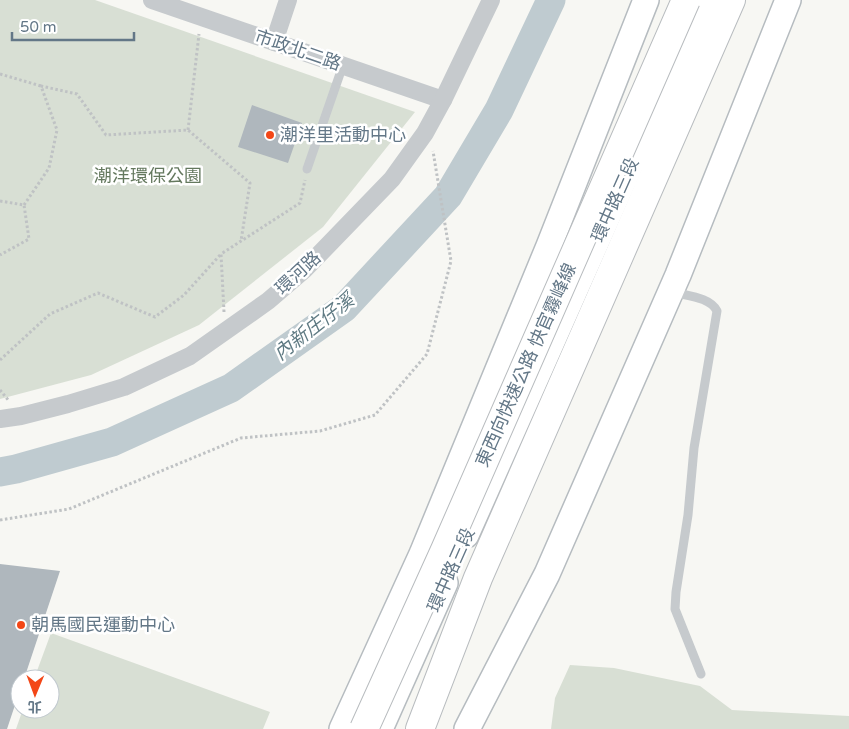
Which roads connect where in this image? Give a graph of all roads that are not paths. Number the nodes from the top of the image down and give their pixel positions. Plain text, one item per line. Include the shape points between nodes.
1 (152, 0) edge
2 (288, 0) edge
3 (491, 0) edge
4 (646, 0) edge
5 (666, 0) edge
6 (686, 0) edge
7 (704, 0) edge
8 (717, 0) edge
9 (731, 0) edge
10 (751, 0) edge
11 (788, 0) edge
12 (274, 42) junction
13 (343, 65) junction
14 (443, 100) junction
15 (307, 169) road end
16 (579, 170) junction
17 (620, 190) junction
18 (671, 291) junction
19 (0, 419) edge
20 (445, 550) junction
21 (478, 578) junction
22 (701, 674) dead end
23 (342, 729) edge
24 (364, 729) edge
25 (380, 729) edge
26 (398, 729) edge
27 (420, 729) edge
28 (467, 729) edge

1 - 12 street, 市政北二路
2 - 12 street
3 - 14 street, 環河路
4 - 16 street, 環中路三段
5 - 20 highway via 473,448 446,521
6 - 20 highway, 東西向快速公路 快官霧峰線, bridge
7 - 17 street, 環中路三段
8 - 26 street, 環中路三段
9 - 21 highway
10 - 21 highway via 628,283 592,351 505,538
11 - 18 street
12 - 13 street, 市政北二路
13 - 14 street, 市政北二路
13 - 15 lane
14 - 19 street, 環河路 via 426,133 392,179 304,270 268,302 225,333 190,356 124,387
16 - 17 street
16 - 23 street, 環中路三段 via 422,554
17 - 25 street, 環中路三段
18 - 22 lane via 702,299 715,306 717,312 694,448 675,609
18 - 28 street via 547,574
20 - 24 highway, 東西向快速公路 快官霧峰線, bridge
21 - 27 highway

